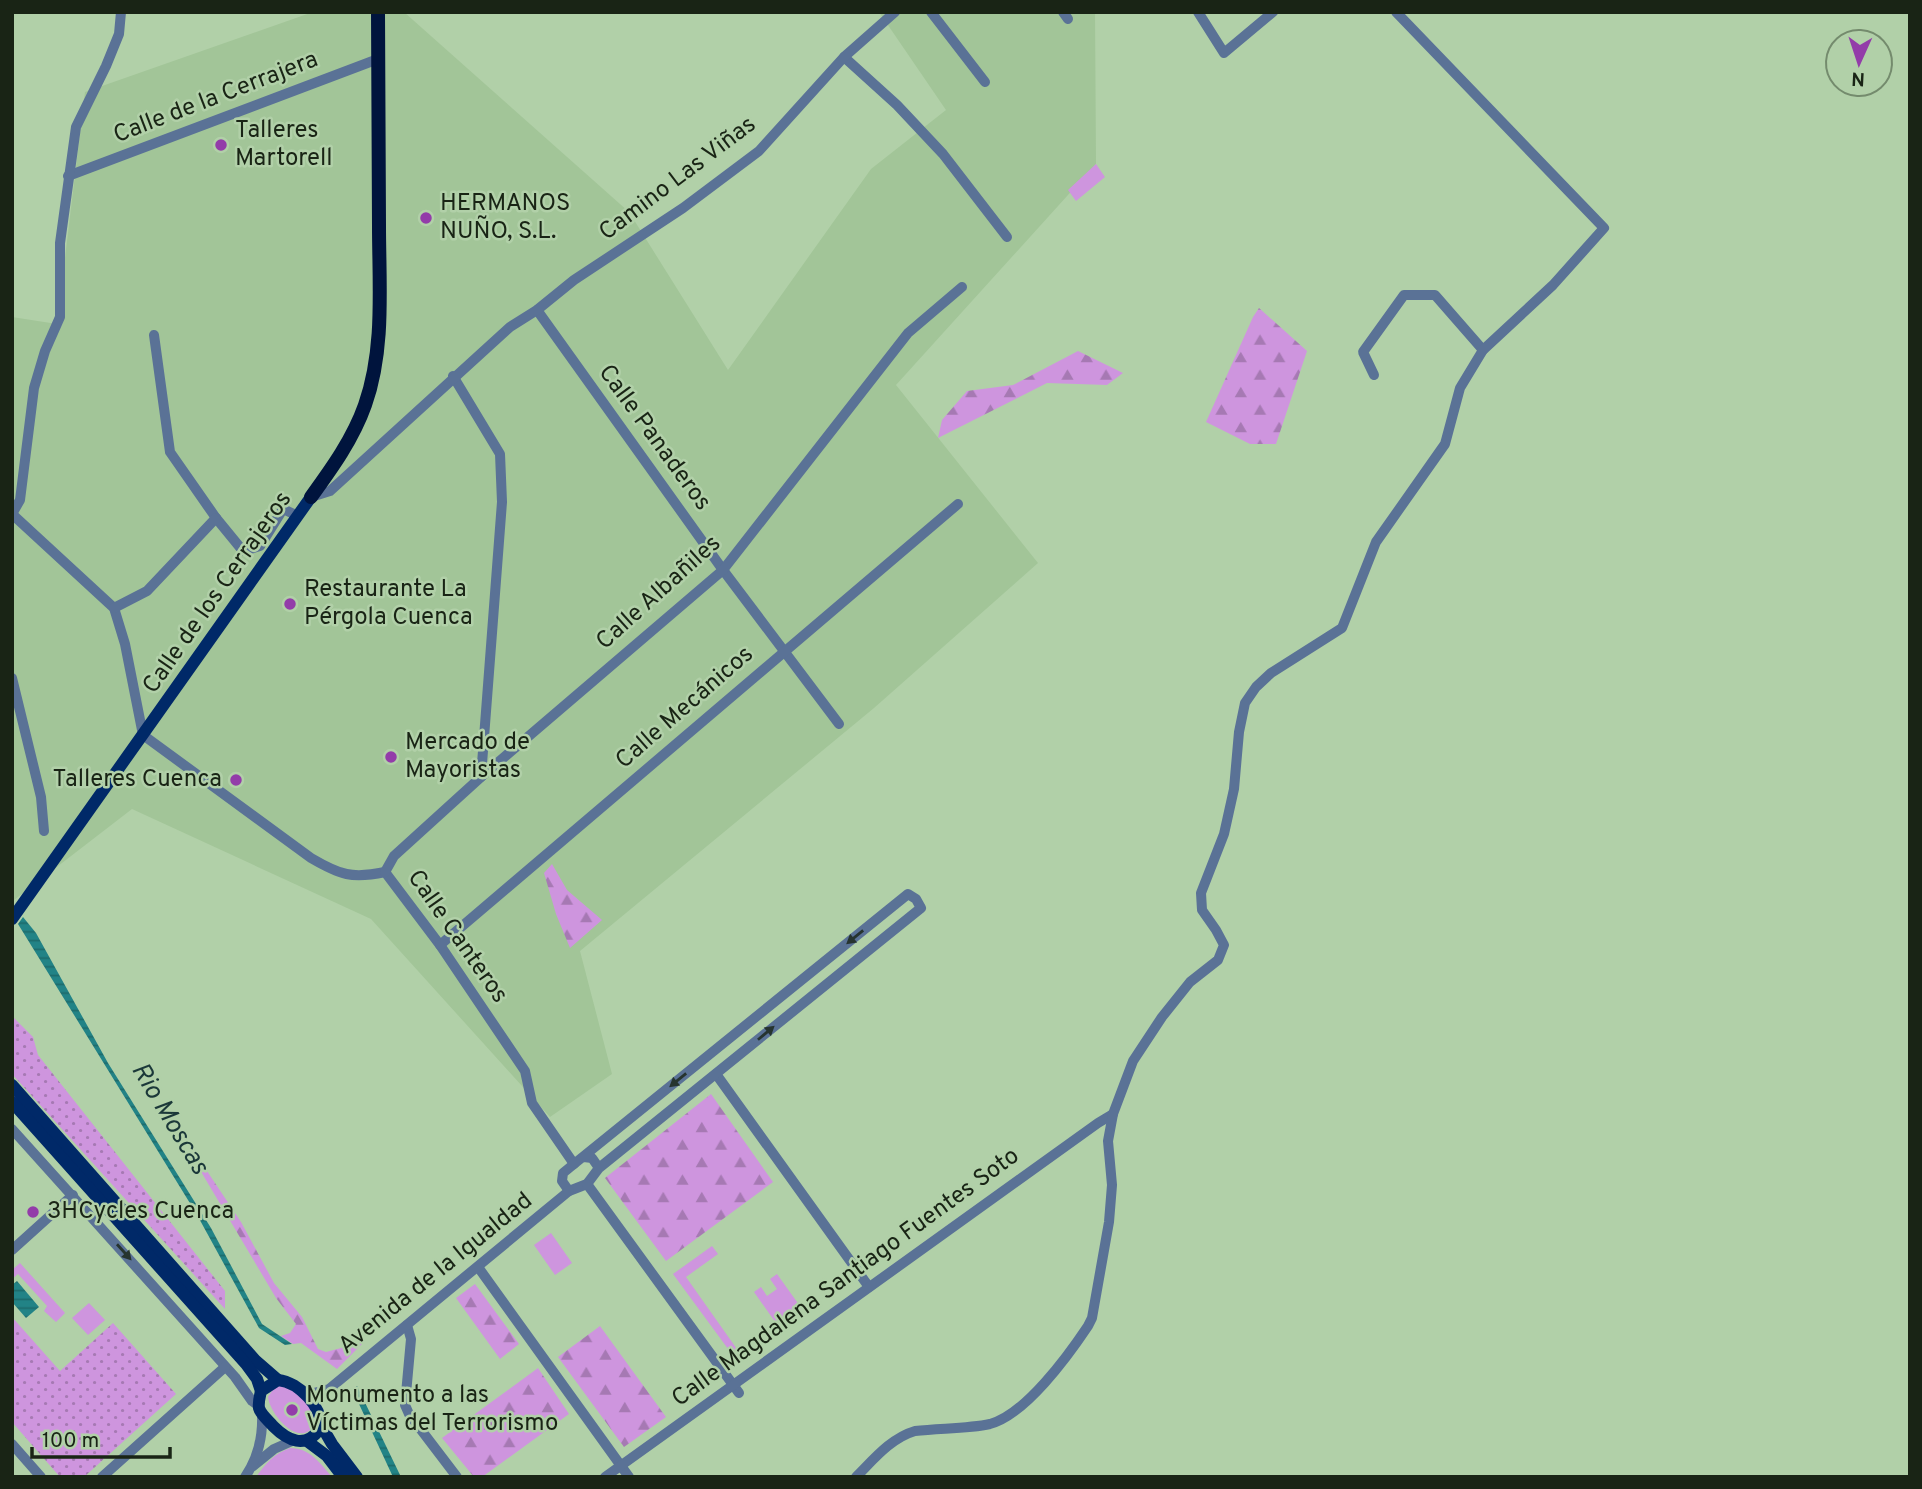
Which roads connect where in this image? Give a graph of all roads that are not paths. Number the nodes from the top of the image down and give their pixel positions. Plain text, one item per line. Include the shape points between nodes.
1 (121, 12) edge
2 (378, 12) edge
3 (895, 12) edge
4 (932, 12) edge
5 (1198, 12) edge
6 (1273, 12) edge
7 (1396, 12) edge
8 (844, 57) junction
9 (378, 59) junction
10 (985, 82) dead end
11 (68, 176) junction
12 (1007, 237) dead end
13 (962, 287) dead end
14 (537, 310) junction
15 (154, 335) dead end
16 (1483, 350) junction
17 (1374, 374) dead end
18 (453, 376) junction
19 (312, 497) junction
20 (958, 504) dead end
21 (12, 514) edge
22 (298, 516) junction
23 (216, 518) junction
24 (723, 570) junction
25 (114, 608) junction
26 (783, 651) junction
27 (12, 678) edge
28 (839, 723) dead end
29 (143, 735) junction
30 (481, 777) junction
31 (44, 831) dead end
32 (385, 872) junction
33 (12, 919) edge
34 (440, 944) junction
35 (716, 1074) junction
36 (12, 1085) edge
37 (12, 1102) edge
38 (1113, 1114) junction
39 (12, 1129) edge
40 (579, 1160) junction
41 (598, 1168) junction
42 (587, 1184) junction
43 (569, 1191) junction
44 (73, 1195) junction
45 (12, 1250) edge
46 (478, 1267) junction
47 (869, 1287) junction
48 (407, 1325) junction
49 (225, 1367) junction
50 (278, 1380) junction
51 (329, 1389) junction
52 (736, 1389) junction
53 (261, 1391) junction
54 (301, 1391) junction
55 (260, 1410) junction
56 (321, 1421) junction
57 (292, 1441) junction
58 (307, 1441) junction
59 (12, 1444) edge
60 (621, 1465) junction
61 (248, 1473) edge
62 (41, 1477) edge
63 (102, 1477) edge
64 (343, 1477) edge
65 (357, 1477) edge
66 (457, 1477) edge
67 (605, 1477) edge
68 (629, 1477) edge
69 (856, 1477) edge

1 - 11 street via 119,34 76,127
2 - 9 highway
3 - 8 street, Camino Las Viñas
4 - 10 street
5 - 6 street via 1224,52
7 - 16 street via 1604,228 1553,285
8 - 12 street via 943,154
8 - 14 street, Camino Las Viñas via 760,151
9 - 11 street, Calle de la Cerrajera
9 - 19 highway via 379,334 374,374 348,443
11 - 21 street via 60,243 60,317 34,388 20,500
13 - 24 street, Calle Albañiles via 908,333
14 - 18 street, Calle de los Cerrajeros
14 - 24 street, Calle Panaderos
15 - 23 street via 170,452
16 - 17 street via 1435,295 1404,295 1363,352
16 - 38 street via 1460,388 1445,444 1376,542 1342,628 1271,673 1245,702 1224,834 1201,892 1202,910 1224,945 1218,960 1190,982 1133,1061
18 - 19 street, Calle de los Cerrajeros via 330,491
18 - 30 street via 500,454 502,502
19 - 22 main road, Calle de los Cerrajeros
20 - 26 street, Calle Mecánicos
21 - 25 street
22 - 23 street via 283,509 260,546 243,551
22 - 29 main road, Calle de los Cerrajeros
23 - 25 street via 147,591
24 - 26 street, Calle Panaderos
24 - 30 street, Calle Albañiles
25 - 29 street
26 - 28 street, Calle Panaderos
26 - 34 street, Calle Mecánicos
27 - 31 street via 41,797
29 - 32 street, Calle Canteros via 331,870 359,877
29 - 33 main road, Calle de los Cerrajeros
30 - 32 street, Calle Albañiles via 394,856
32 - 34 street, Calle Canteros
34 - 40 street, Calle Canteros via 525,1071 532,1103
35 -> 40 street via 921,908 916,899 908,894
35 - 41 street
35 - 47 street
36 - 50 main road via 255,1360
37 - 53 main road via 248,1366
38 - 47 street, Calle Magdalena Santiago Fuentes Soto
38 - 69 street via 1108,1141 1109,1222 1092,1318 1082,1335 1009,1417 988,1424 904,1434
39 - 44 street
40 - 41 street, Calle Canteros via 592,1158
40 - 43 street via 563,1174
41 - 42 street
42 - 43 street, Avenida de la Igualdad
42 - 52 street
43 - 46 street, Avenida de la Igualdad
44 - 45 street
44 -> 49 street
46 - 48 street, Avenida de la Igualdad
46 - 60 street
47 - 52 street, Calle Magdalena Santiago Fuentes Soto
48 - 51 street, Avenida de la Igualdad
48 - 66 street via 411,1339 404,1405
49 - 55 street
49 - 63 street
50 - 53 main road
50 - 54 main road
51 - 54 street, Avenida de la Igualdad
51 - 56 street, Avenida de la Igualdad via 322,1401
52 - 60 street, Calle Magdalena Santiago Fuentes Soto
53 - 55 main road
54 - 56 main road
55 - 57 main road
55 - 61 street via 261,1440
56 - 58 main road via 318,1433
56 - 65 main road
57 - 58 main road
57 - 61 street via 274,1449
58 - 64 main road via 327,1456
59 - 62 street
60 - 67 street, Calle Magdalena Santiago Fuentes Soto
60 - 68 street

